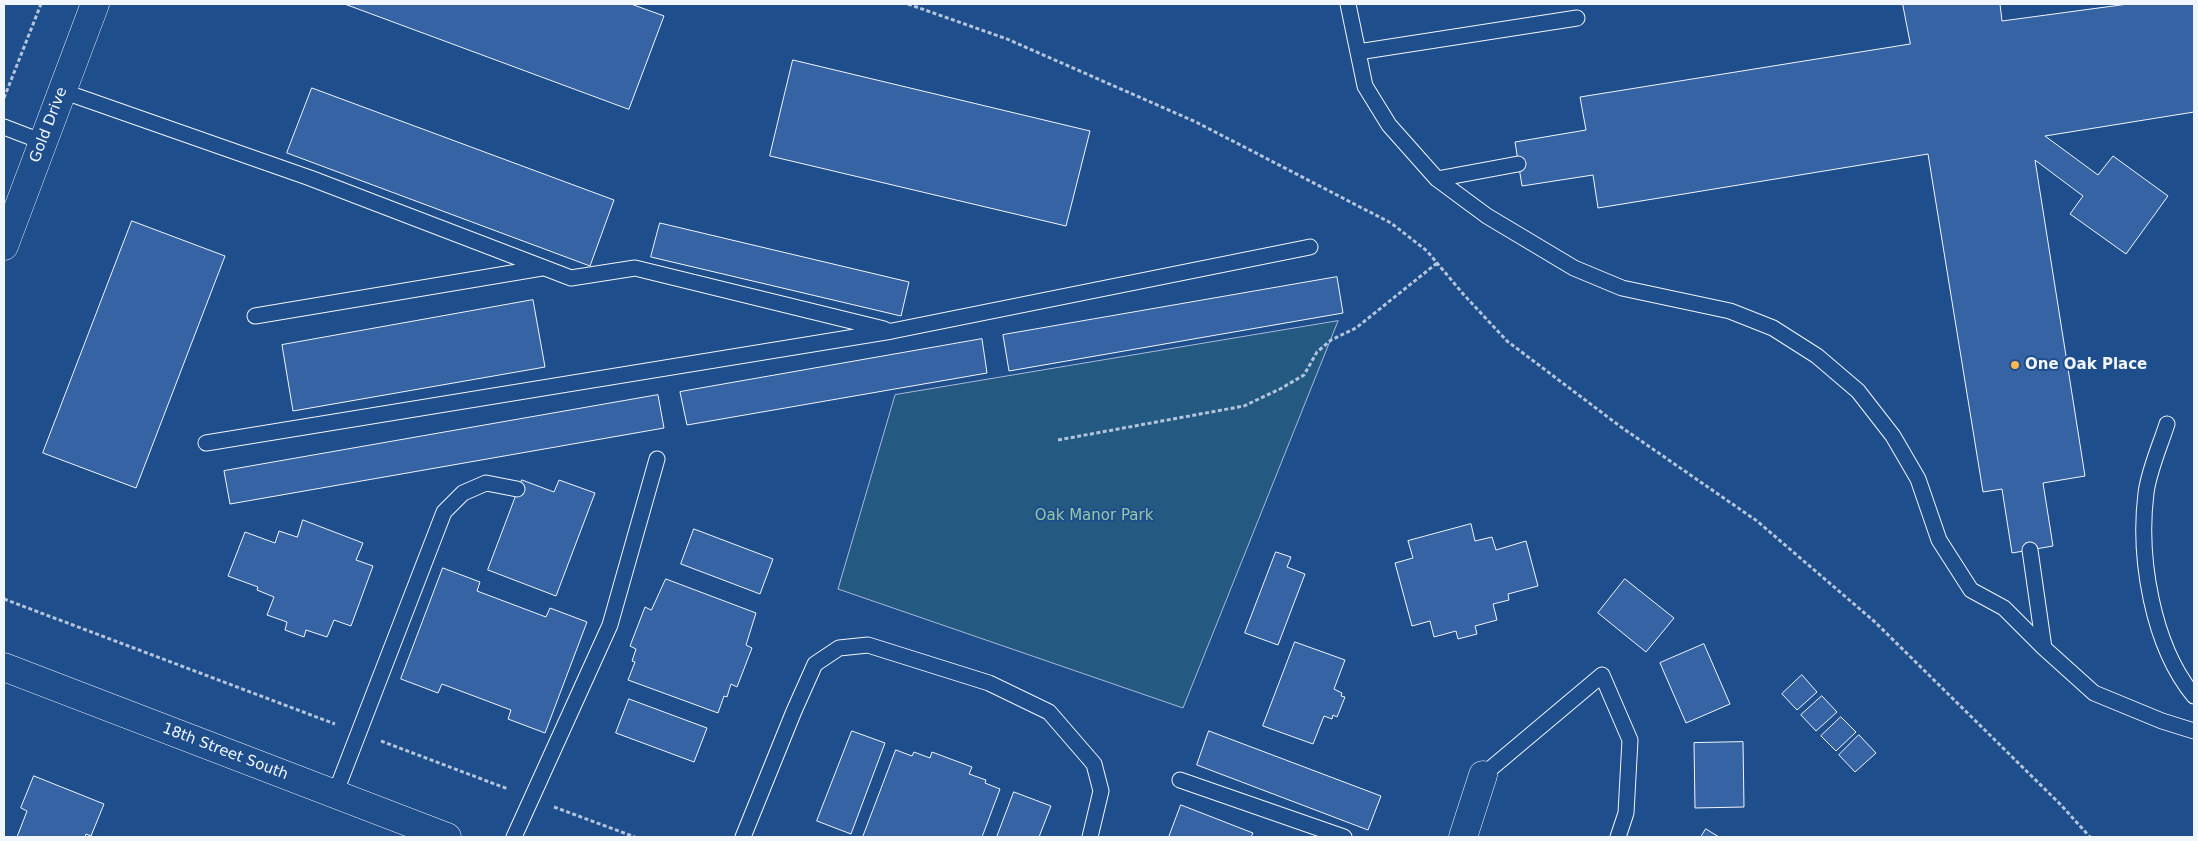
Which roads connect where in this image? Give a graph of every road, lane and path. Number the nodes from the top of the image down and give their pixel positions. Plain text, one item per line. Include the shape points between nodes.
1 (41, 4) edge
2 (95, 4) edge
3 (908, 4) edge
4 (1348, 4) edge
5 (1577, 18) dead end
6 (1358, 52) junction
7 (62, 92) junction
8 (4, 98) edge
9 (4, 127) edge
10 (43, 142) junction
11 (1518, 164) dead end
12 (1437, 179) junction
13 (4, 246) edge
14 (1310, 247) dead end
15 (1438, 263) junction
16 (544, 268) junction
17 (255, 316) dead end
18 (892, 331) junction
19 (2167, 424) dead end
20 (1058, 440) dead end
21 (206, 443) dead end
22 (657, 459) dead end
23 (517, 489) dead end
24 (2030, 550) dead end
25 (4, 599) edge
26 (2044, 648) junction
27 (4, 667) edge
28 (2194, 696) edge
29 (2194, 730) edge
30 (358, 733) junction
31 (1483, 775) joint
32 (1180, 780) dead end
33 (335, 794) junction
34 (532, 798) junction
35 (443, 837) edge
36 (514, 837) edge
37 (635, 837) edge
38 (743, 837) edge
39 (1090, 837) edge
40 (1344, 837) edge
41 (1463, 837) edge
42 (1618, 837) edge
43 (2090, 837) edge

1 - 8 path
2 - 7 street, Gold Drive
3 - 15 path via 1007,39 1196,122 1391,223
4 - 6 lane
5 - 6 lane
6 - 12 lane via 1365,86 1389,125
7 - 10 street, Gold Drive
7 - 16 lane via 310,178
9 - 10 lane
10 - 13 street, Gold Drive
11 - 12 lane
12 - 26 lane via 1487,216 1574,268 1622,288 1730,311 1773,328 1817,356 1858,391 1893,436 1918,479 1939,540 1971,590 2004,608
14 - 18 lane
15 - 20 path via 1356,328 1331,340 1317,352 1304,375 1244,406
15 - 43 path via 1507,341 1757,521 1876,622
16 - 17 lane
16 - 18 lane via 571,278 635,268
18 - 21 lane
19 - 28 lane via 2146,492 2144,547 2151,599 2165,647
22 - 34 lane via 610,625
23 - 30 lane via 486,483 462,493 444,512
24 - 26 lane
25 - 30 path
26 - 29 lane via 2094,692 2162,722
27 - 33 street, 18th Street South
30 - 33 lane
30 - 34 path
31 - 41 street
31 - 42 lane via 1602,675 1630,740 1626,813
32 - 40 lane
33 - 35 street, 18th Street South
34 - 36 lane
34 - 37 path
38 - 39 lane via 815,664 839,648 868,645 989,683 1049,712 1094,764 1101,791

